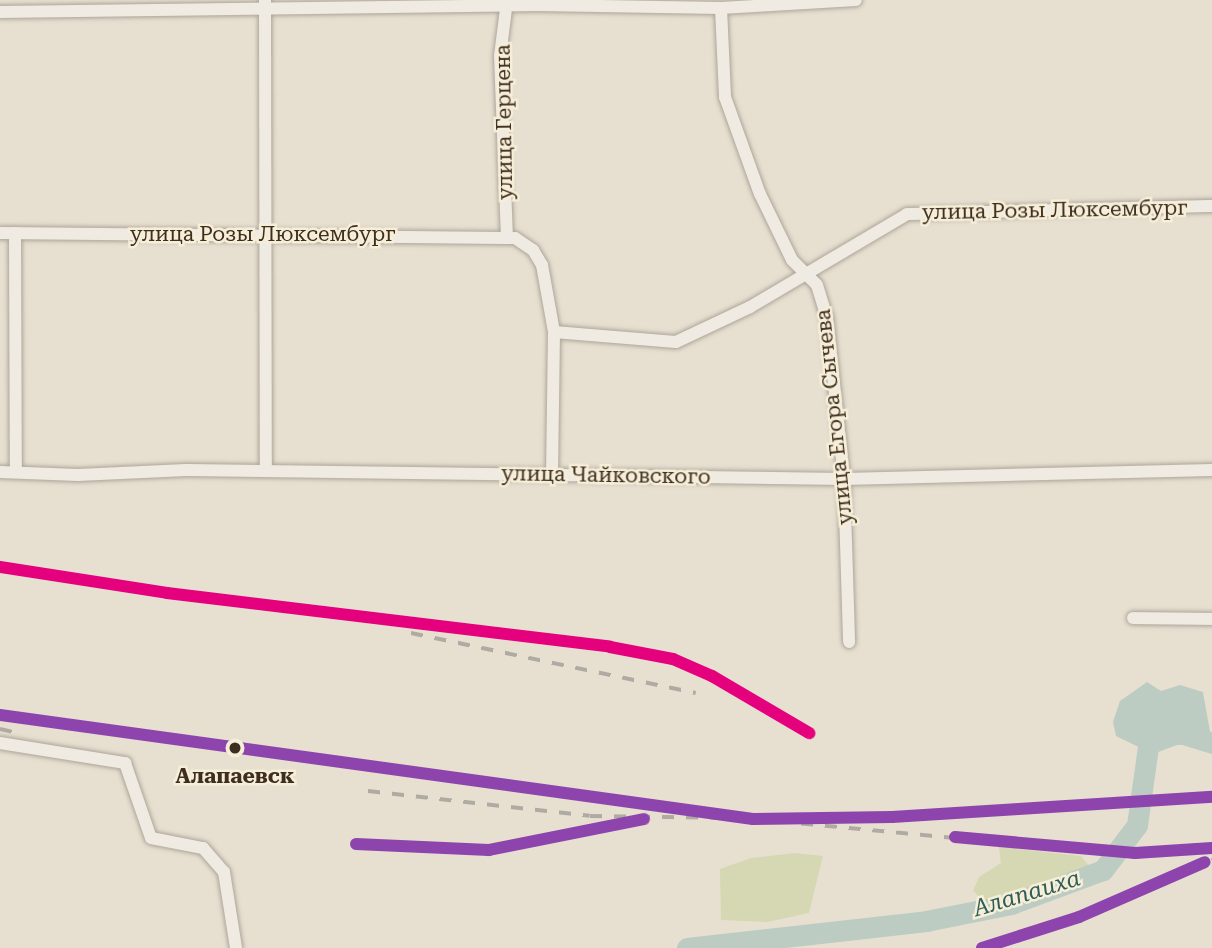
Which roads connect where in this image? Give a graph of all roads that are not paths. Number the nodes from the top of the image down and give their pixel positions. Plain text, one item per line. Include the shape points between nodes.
1 (856, 0) edge
2 (830, 1) edge
3 (537, 3) edge
4 (265, 6) edge
5 (722, 8) junction
6 (506, 9) junction
7 (0, 12) edge
8 (1212, 206) edge
9 (0, 233) edge
10 (15, 233) junction
11 (265, 233) junction
12 (507, 235) junction
13 (808, 273) junction
14 (554, 332) junction
15 (266, 470) junction
16 (1212, 470) edge
17 (0, 472) edge
18 (16, 472) junction
19 (552, 474) junction
20 (844, 479) junction
21 (1133, 618) dead end
22 (1212, 619) edge
23 (849, 642) dead end
24 (0, 743) edge
25 (236, 948) edge

1 - 2 street
2 - 5 street
3 - 5 street
3 - 6 street
4 - 6 street
4 - 7 street
4 - 11 street
5 - 13 street, улица Егора Сычева via 725,97 760,194 792,260
6 - 12 street, улица Герцена via 500,56
8 - 13 street, улица Розы Люксембург via 907,214
9 - 10 street, улица Розы Люксембург
10 - 11 street, улица Розы Люксембург
10 - 18 street
11 - 12 street, улица Розы Люксембург
11 - 15 street
12 - 14 street, улица Розы Люксембург via 525,243 542,265
13 - 14 street, улица Розы Люксембург via 676,342
13 - 20 street, улица Егора Сычева via 827,317
14 - 19 street
15 - 18 street, улица Чайковского
15 - 19 street, улица Чайковского
16 - 20 street, улица Чайковского
17 - 18 street, улица Чайковского
19 - 20 street, улица Чайковского
20 - 23 street, улица Егора Сычева
21 - 22 street
24 - 25 street via 125,763 150,838 203,848 224,872

